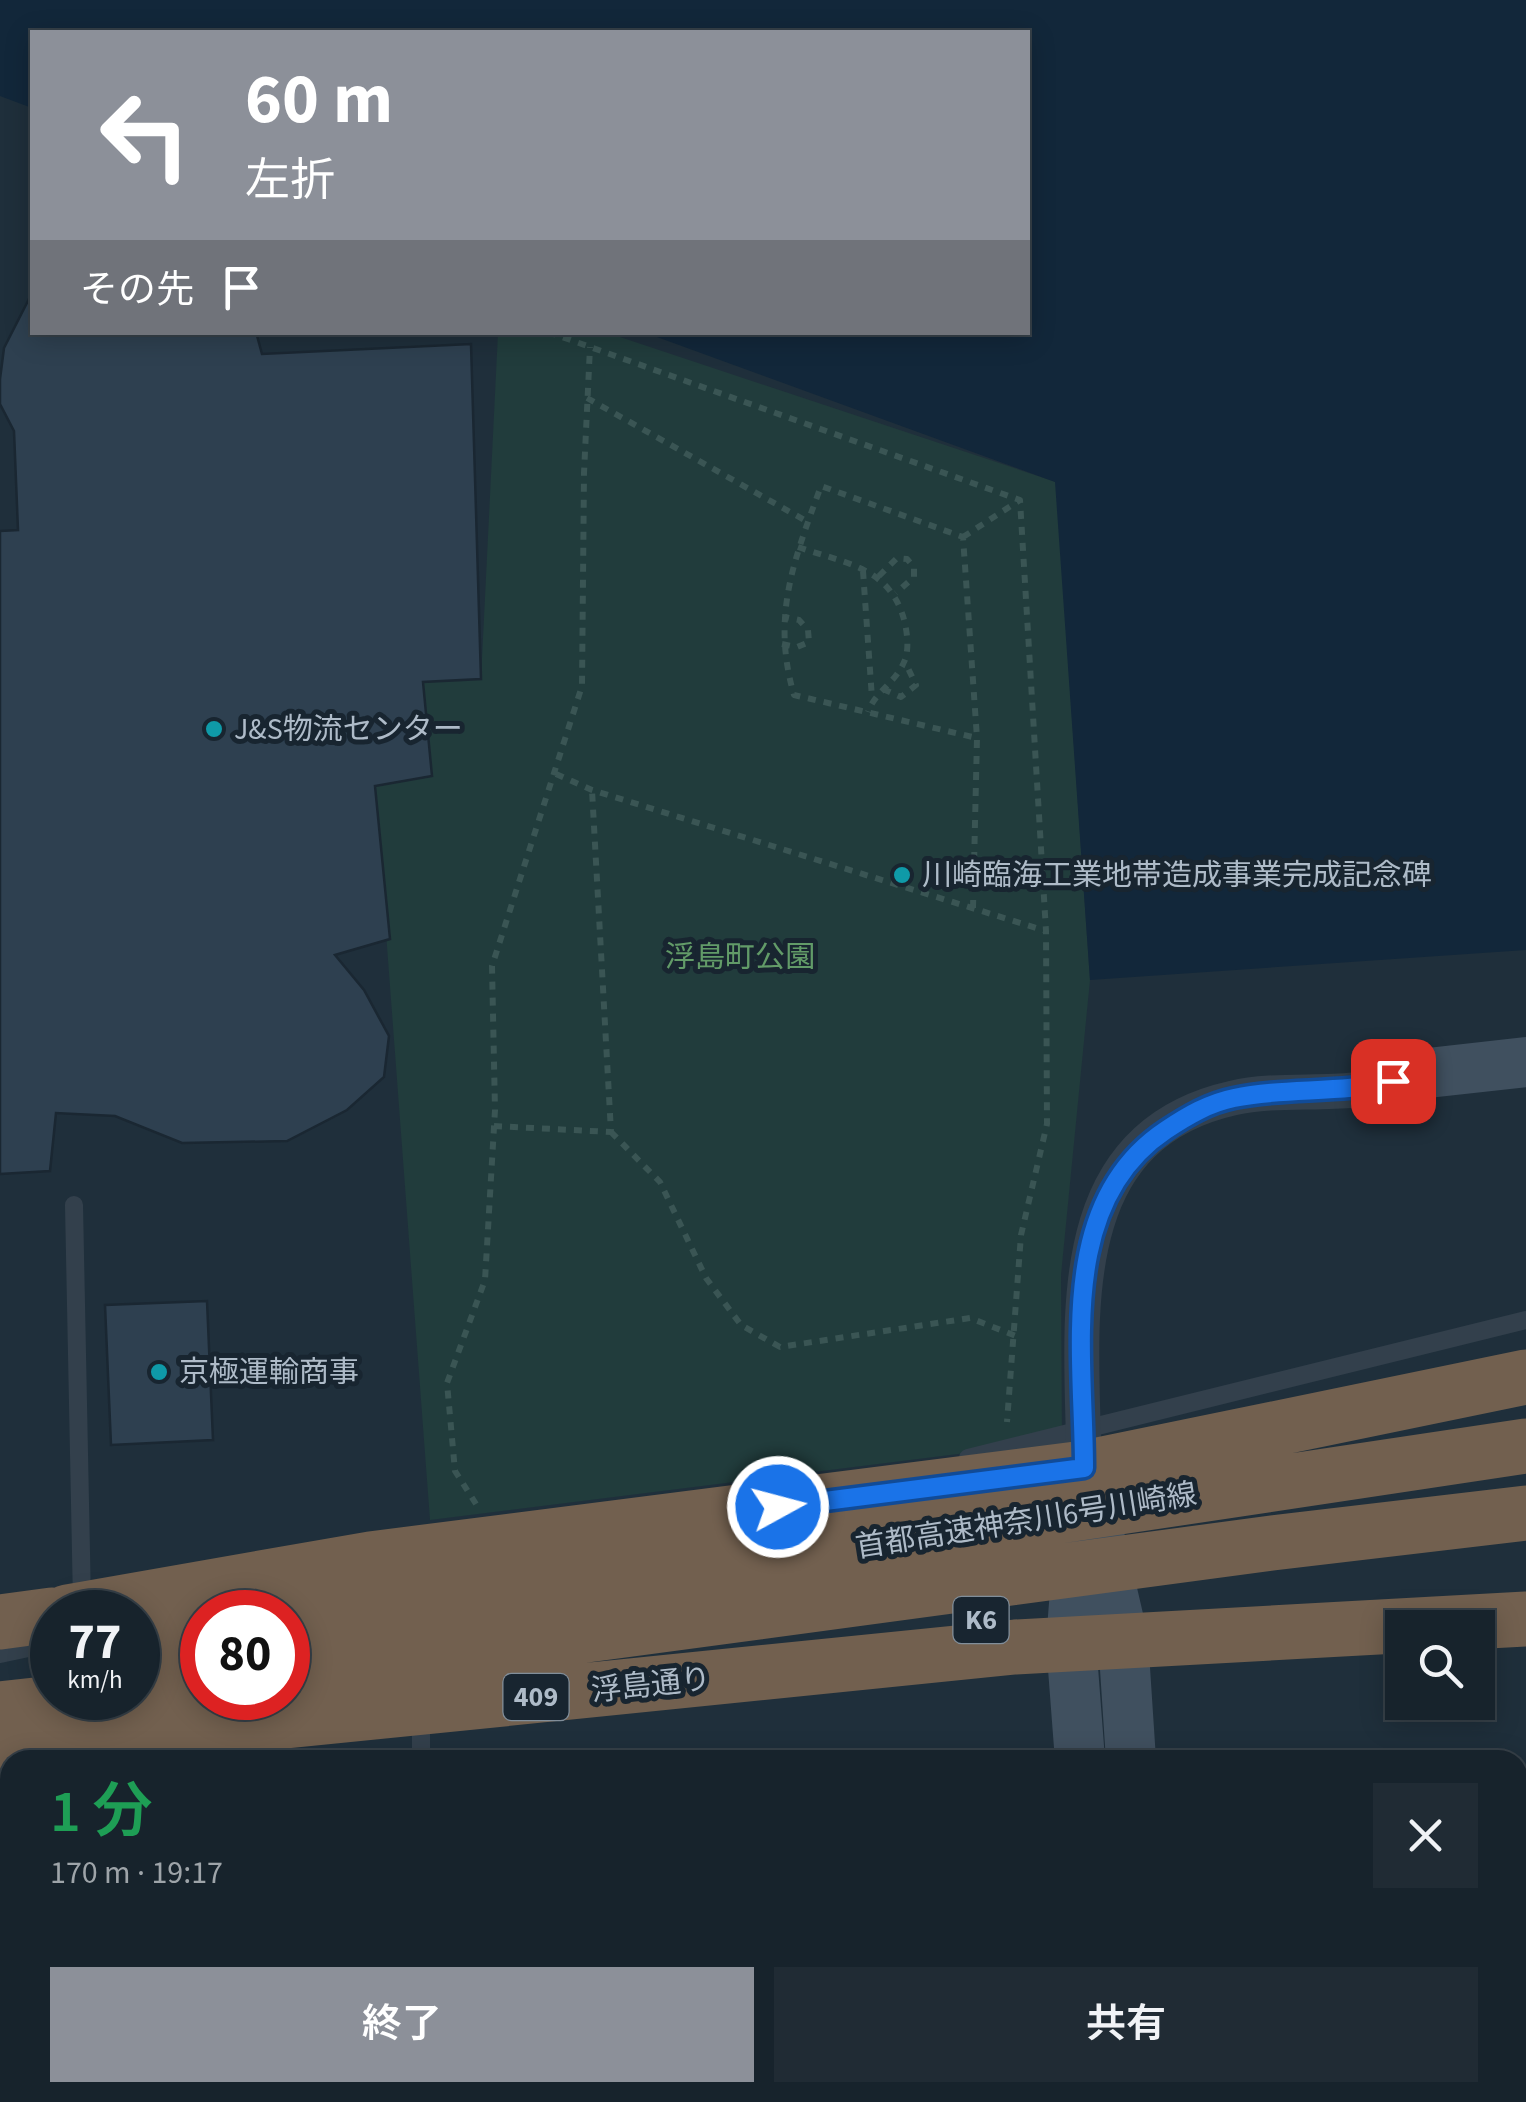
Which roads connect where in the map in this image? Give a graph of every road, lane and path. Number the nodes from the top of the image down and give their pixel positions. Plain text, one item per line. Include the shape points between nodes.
1 (556, 335) edge
2 (590, 348) junction
3 (588, 398) junction
4 (1020, 500) junction
5 (808, 522) junction
6 (963, 537) junction
7 (798, 547) junction
8 (863, 570) junction
9 (879, 576) junction
10 (896, 593) junction
11 (785, 617) junction
12 (782, 644) junction
13 (905, 662) junction
14 (883, 689) junction
15 (872, 699) junction
16 (868, 713) junction
17 (977, 738) junction
18 (556, 774) junction
19 (592, 790) junction
20 (973, 908) junction
21 (1046, 932) junction
22 (1526, 1062) edge
23 (1428, 1073) joint
24 (494, 1126) junction
25 (611, 1132) junction
26 (74, 1205) dead end
27 (1526, 1320) edge
28 (1016, 1336) junction
29 (1519, 1386) edge
30 (1005, 1440) dead end
31 (1526, 1446) edge
32 (955, 1461) dead end
33 (1084, 1468) junction
34 (916, 1470) dead end
35 (1526, 1513) edge
36 (482, 1544) junction
37 (700, 1570) junction
38 (396, 1575) dead end
39 (66, 1590) edge
40 (1526, 1602) edge
41 (160, 1603) edge
42 (1526, 1618) edge
43 (1495, 1619) edge
44 (310, 1620) edge
45 (0, 1622) edge
46 (30, 1623) edge
47 (1385, 1624) edge
48 (1495, 1626) edge
49 (1526, 1628) edge
50 (1097, 1640) junction
51 (30, 1642) edge
52 (0, 1657) edge
53 (438, 1657) junction
54 (310, 1672) edge
55 (0, 1709) edge
56 (30, 1710) edge
57 (160, 1717) edge
58 (69, 1720) edge
59 (421, 1735) edge
60 (0, 1750) edge
61 (1081, 1750) edge
62 (1128, 1750) edge

1 - 2 path
2 - 3 path
2 - 4 path
3 - 5 path
3 - 18 path via 582,686
4 - 6 path
4 - 21 path
5 - 6 path via 822,486
5 - 7 path
6 - 17 path
7 - 8 path
7 - 11 path
8 - 9 path
8 - 15 path
9 - 10 path
9 - 10 path via 897,558 907,559 914,577
10 - 13 path via 908,629
11 - 12 path
11 - 12 path via 808,630 809,642
12 - 16 path via 794,696
13 - 14 path
13 - 14 path via 916,686 901,697
14 - 15 path
15 - 16 path
16 - 17 path
17 - 20 path
18 - 19 path
18 - 24 path via 492,966
19 - 20 path
19 - 25 path
20 - 21 path
21 - 28 path via 1046,1124 1021,1235
22 - 23 street
23 - 33 street via 1357,1090 1234,1098 1193,1112 1153,1138 1120,1173 1095,1218 1085,1264
24 - 25 path
24 - 36 path via 485,1280 447,1383 455,1471 477,1504
25 - 28 path via 660,1182 706,1278 741,1325 780,1347 970,1318
26 - 39 lane
27 - 32 lane
28 - 30 path
29 - 33 highway
29 - 37 highway
31 - 37 highway, 首都高速神奈川6号川崎線
33 - 36 highway
33 - 50 street
34 - 38 lane
35 - 53 highway, 首都高速神奈川6号川崎線 / K6
36 - 41 highway via 370,1558
37 - 44 highway, 首都高速神奈川6号川崎線
40 - 53 highway, K6 via 1364,1611 1031,1614 684,1660
42 - 43 highway
45 - 46 highway
47 - 50 highway, 浮島通り
48 - 49 highway
50 - 59 highway, 浮島通り / 409
50 - 61 street
50 - 62 street
51 - 52 highway
53 - 54 highway, 首都高速神奈川6号川崎線 / K6
55 - 56 highway
57 - 59 highway, 浮島通り / 409
58 - 60 highway, 浮島通り / 409

